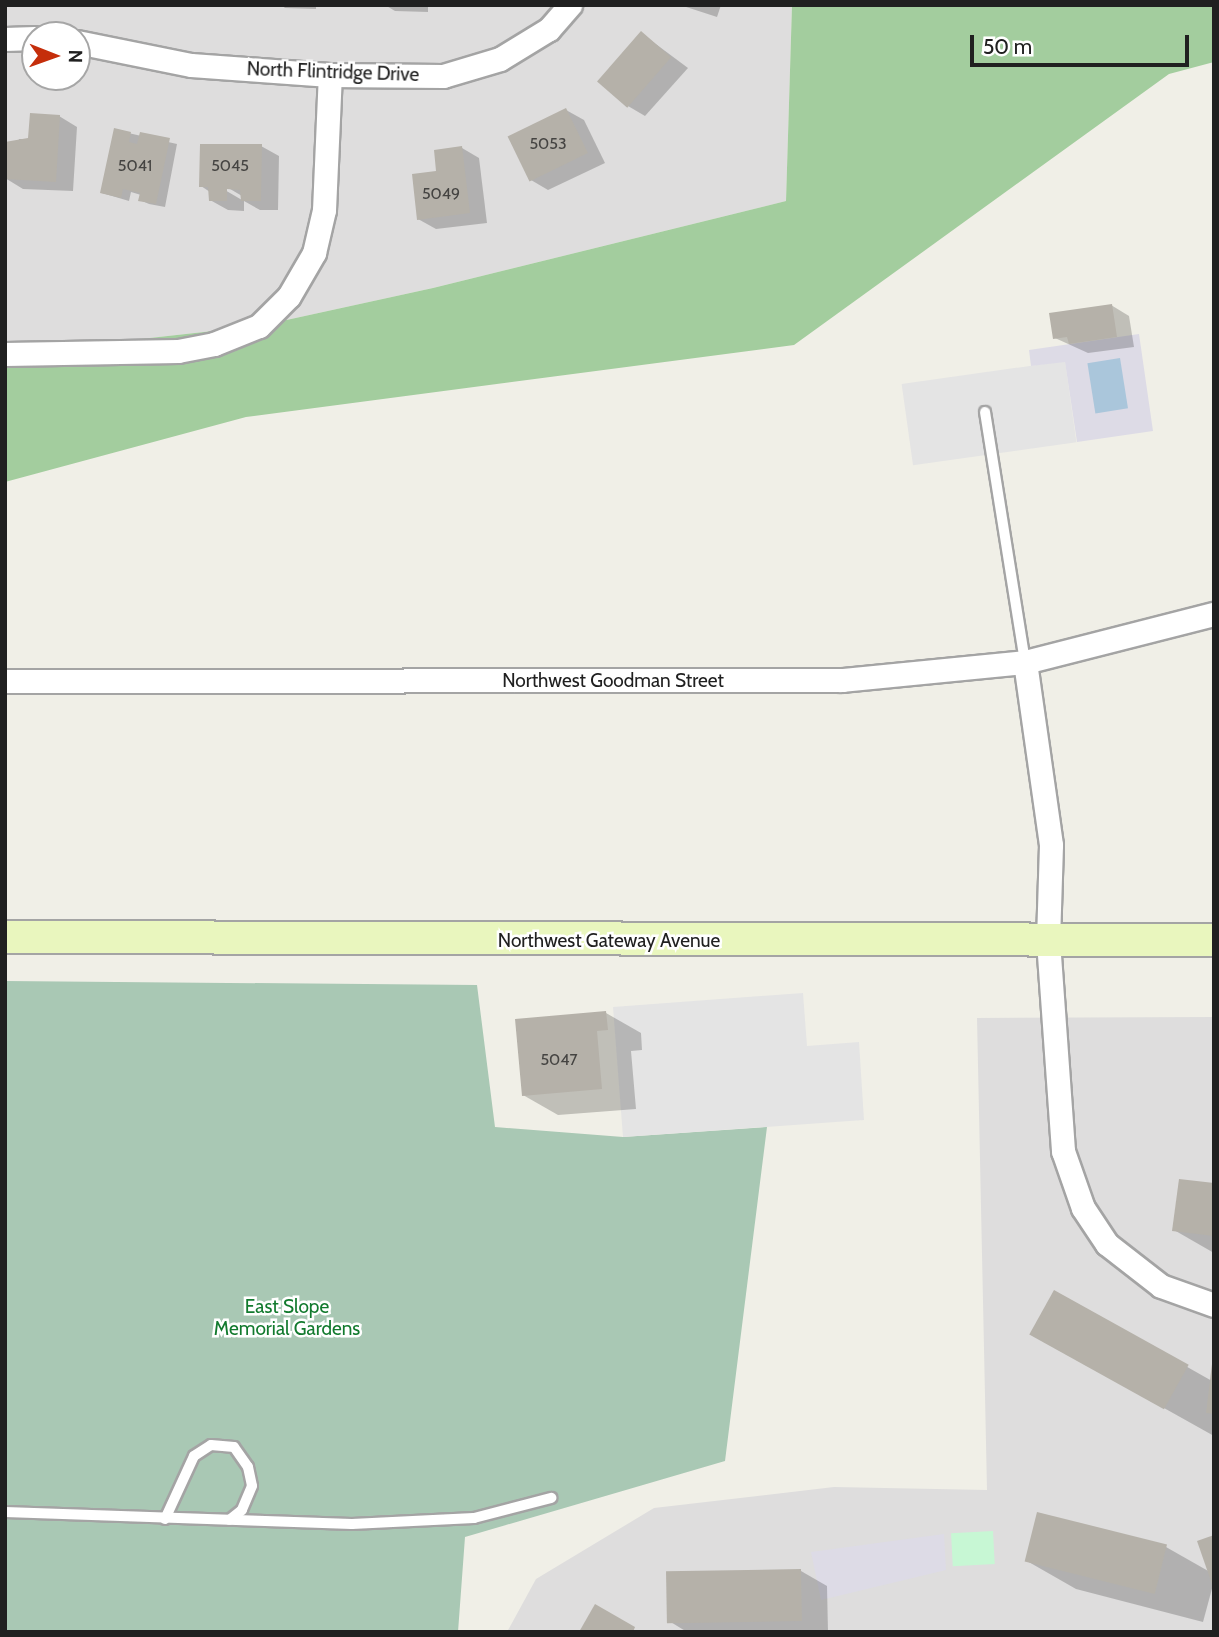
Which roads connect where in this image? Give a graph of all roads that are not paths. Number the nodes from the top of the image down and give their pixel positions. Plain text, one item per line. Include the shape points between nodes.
1 (570, 5) edge
2 (91, 45) edge
3 (330, 75) junction
4 (5, 354) edge
5 (985, 412) dead end
6 (1214, 614) edge
7 (1025, 662) junction
8 (5, 681) edge
9 (5, 937) edge
10 (1214, 940) edge
11 (1048, 941) junction
12 (1214, 1305) edge
13 (551, 1498) dead end
14 (5, 1512) edge
15 (165, 1518) junction
16 (229, 1520) junction

1 - 3 street, North Flintridge Drive via 549,29 500,59 443,76
2 - 3 street, North Flintridge Drive via 191,65
3 - 4 street via 324,210 314,253 289,296 259,326 214,344 178,351
5 - 7 lane
6 - 7 street, Northwest Goodman Street
7 - 8 street, Northwest Goodman Street via 956,672 797,681
7 - 11 street via 1050,831
9 - 11 main road, Northwest Gateway Avenue
10 - 11 main road, Northwest Gateway Avenue
11 - 12 street via 1063,1152 1083,1208 1107,1244 1161,1286
13 - 16 lane via 448,1521
14 - 15 lane
15 - 16 lane
15 - 16 lane via 194,1457 211,1445 234,1447 248,1467 252,1486 242,1510

